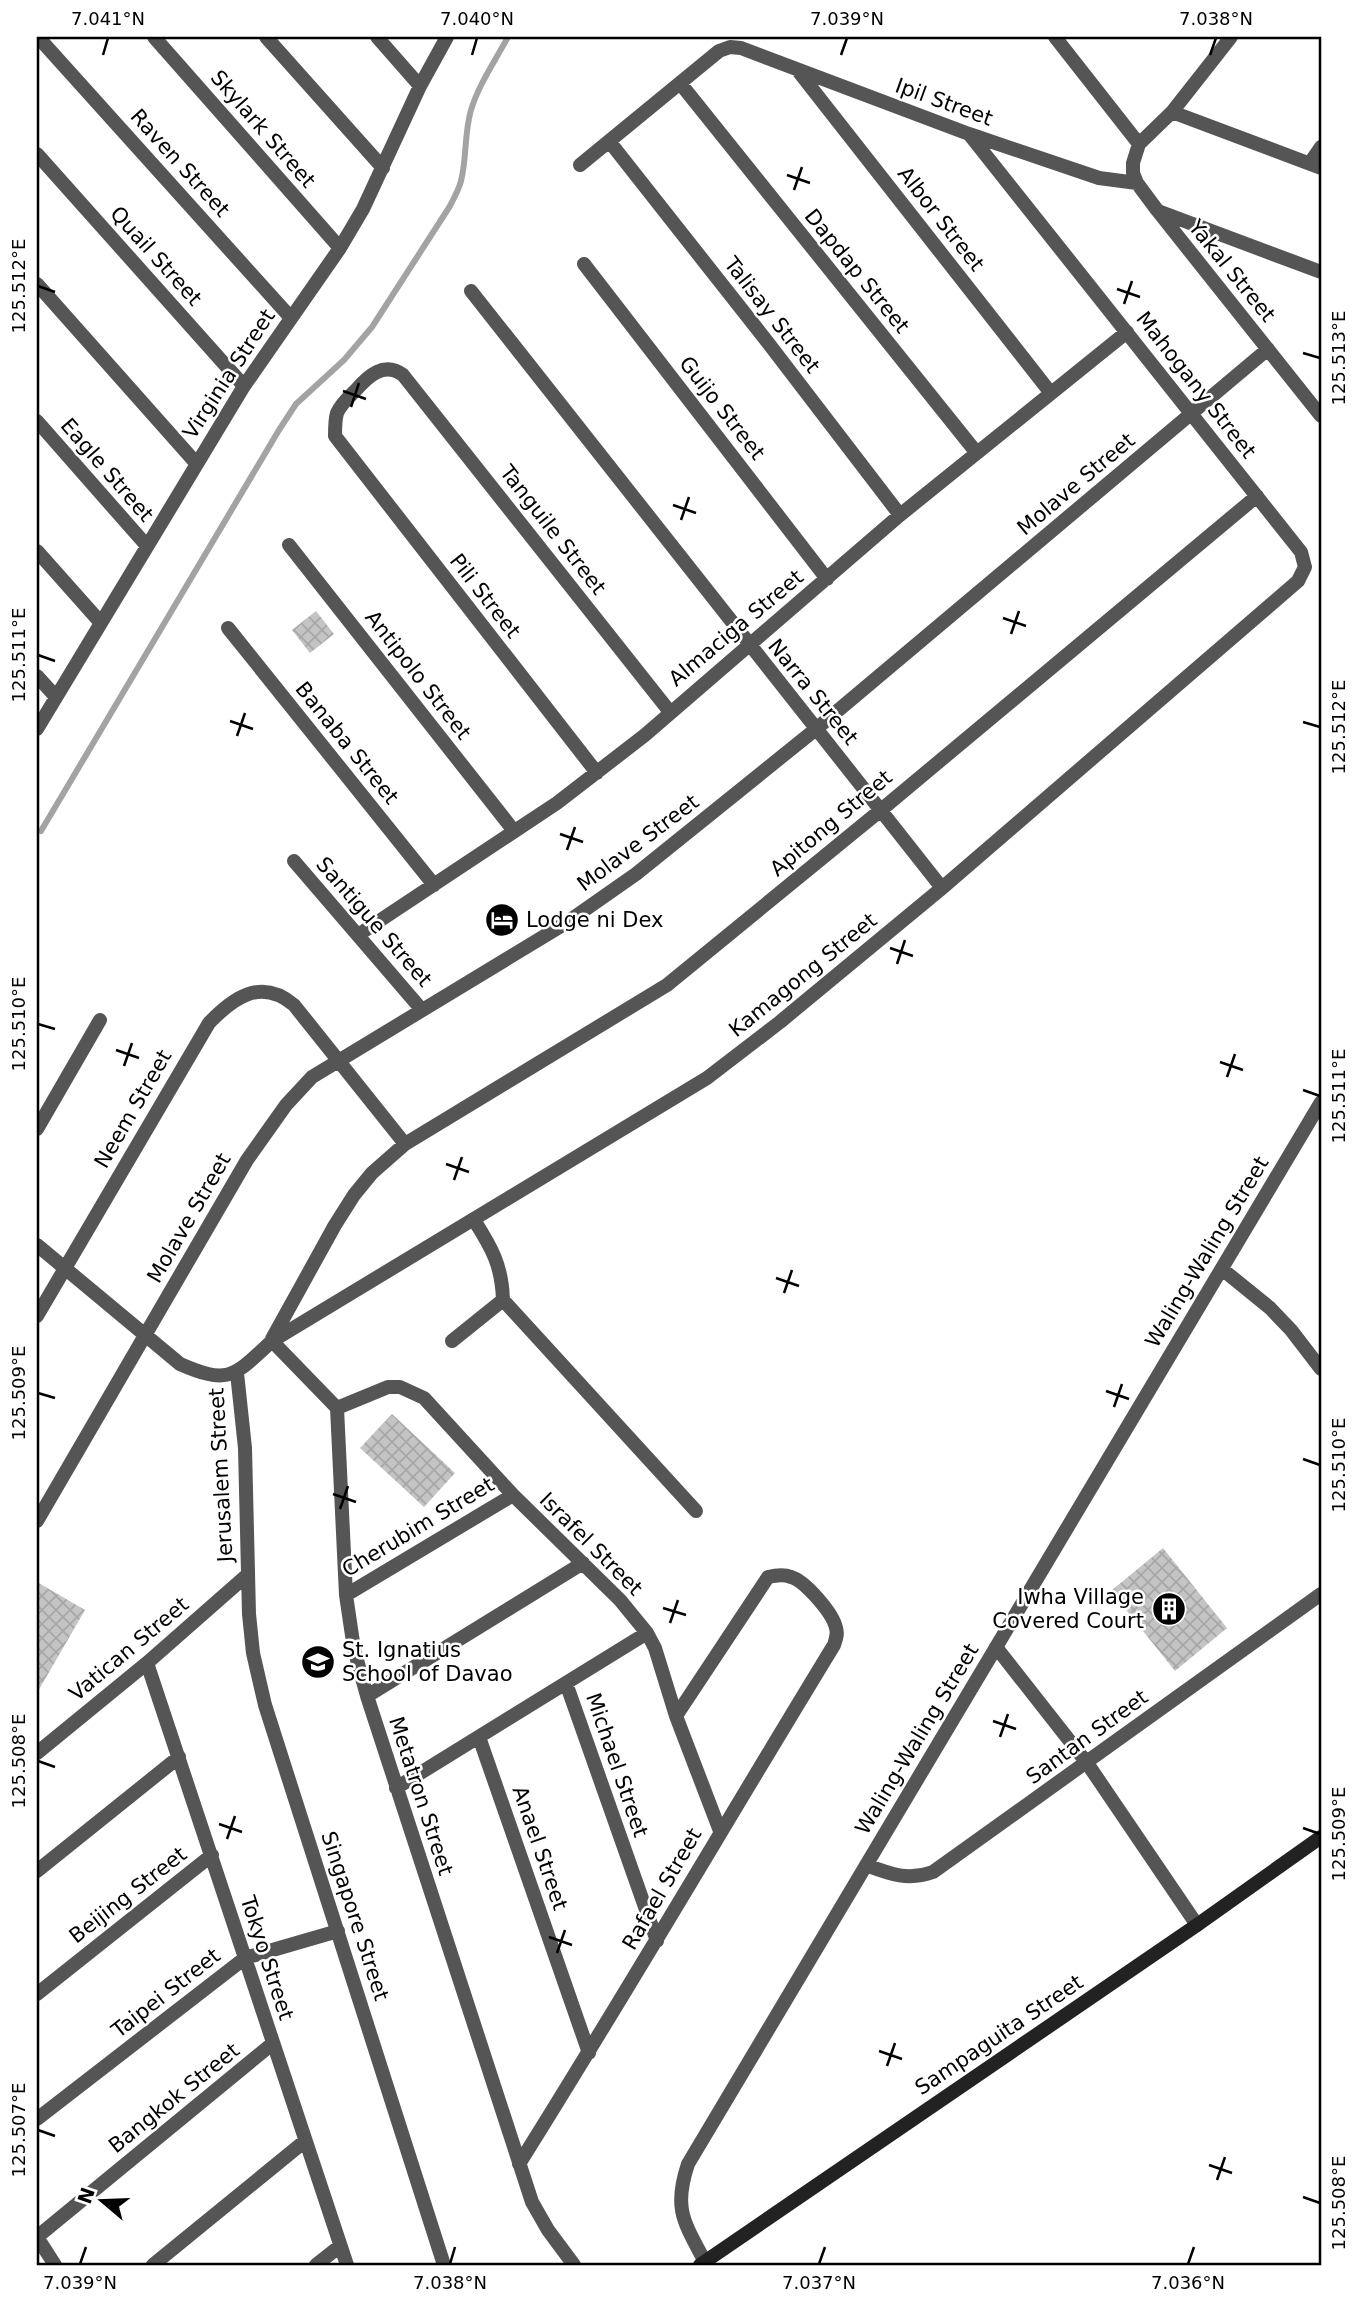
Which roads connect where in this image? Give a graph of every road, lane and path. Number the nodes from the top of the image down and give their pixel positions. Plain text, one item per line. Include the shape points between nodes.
1 (38, 37) edge
2 (154, 37) edge
3 (266, 37) edge
4 (377, 37) edge
5 (447, 37) edge
6 (1055, 37) edge
7 (1231, 37) edge
8 (742, 42) edge
9 (798, 71) junction
10 (680, 83) junction
11 (421, 86) junction
12 (1172, 112) junction
13 (969, 134) junction
14 (609, 141) junction
15 (1139, 144) junction
16 (1321, 147) edge
17 (37, 154) edge
18 (580, 165) dead end
19 (1316, 165) edge
20 (383, 168) junction
21 (1137, 183) junction
22 (1157, 210) junction
23 (340, 248) junction
24 (584, 264) dead end
25 (1321, 272) edge
26 (37, 284) edge
27 (471, 291) dead end
28 (291, 318) junction
29 (1127, 332) junction
30 (1268, 349) junction
31 (403, 375) joint
32 (244, 386) junction
33 (1050, 392) junction
34 (1191, 414) junction
35 (1321, 416) edge
36 (37, 421) edge
37 (976, 452) junction
38 (196, 463) junction
39 (1257, 496) junction
40 (900, 515) junction
41 (289, 545) dead end
42 (146, 546) junction
43 (37, 551) edge
44 (1305, 567) joint
45 (827, 579) junction
46 (101, 622) junction
47 (228, 628) dead end
48 (748, 645) junction
49 (37, 676) edge
50 (56, 697) junction
51 (670, 712) junction
52 (37, 729) edge
53 (816, 729) junction
54 (597, 774) junction
55 (881, 810) junction
56 (514, 831) junction
57 (294, 861) dead end
58 (434, 885) junction
59 (942, 888) junction
60 (358, 935) junction
61 (422, 1010) junction
62 (100, 1020) dead end
63 (338, 1059) junction
64 (1321, 1102) edge
65 (37, 1129) edge
66 (405, 1144) junction
67 (474, 1220) junction
68 (37, 1245) edge
69 (64, 1268) junction
70 (1222, 1269) junction
71 (503, 1300) junction
72 (37, 1315) edge
73 (145, 1335) junction
74 (272, 1341) junction
75 (452, 1341) dead end
76 (1321, 1369) edge
77 (237, 1373) junction
78 (337, 1408) junction
79 (513, 1495) junction
80 (696, 1511) dead end
81 (37, 1521) edge
82 (583, 1563) junction
83 (246, 1576) junction
84 (1321, 1594) edge
85 (346, 1595) junction
86 (647, 1633) junction
87 (996, 1647) junction
88 (147, 1663) junction
89 (566, 1683) junction
90 (366, 1696) junction
91 (676, 1716) junction
92 (479, 1737) junction
93 (37, 1753) edge
94 (179, 1757) junction
95 (1087, 1763) junction
96 (396, 1788) junction
97 (720, 1831) junction
98 (1321, 1837) edge
99 (212, 1855) junction
100 (866, 1865) junction
101 (37, 1871) edge
102 (1197, 1925) junction
103 (338, 1931) junction
104 (657, 1941) junction
105 (245, 1958) junction
106 (37, 1994) edge
107 (272, 2044) junction
108 (589, 2053) junction
109 (37, 2119) edge
110 (305, 2141) junction
111 (519, 2164) junction
112 (37, 2237) edge
113 (341, 2246) junction
114 (702, 2264) edge
115 (55, 2265) edge
116 (153, 2265) edge
117 (316, 2265) edge
118 (347, 2265) edge
119 (444, 2265) edge
120 (574, 2265) edge

1 - 28 street, Raven Street
2 - 23 street, Skylark Street
3 - 20 street
4 - 11 street
5 - 11 street, Virginia Street
6 - 15 street
7 - 12 street
8 - 9 street, Ipil Street
8 - 10 street via 719,51
9 - 13 street, Ipil Street
9 - 33 street, Albor Street
10 - 14 street
10 - 37 street, Dapdap Street
11 - 20 street, Virginia Street
12 - 15 street
12 - 19 street
13 - 21 street, Ipil Street via 1098,178
13 - 29 street, Mahogany Street
14 - 18 street
14 - 40 street, Talisay Street
15 - 21 street via 1133,163
16 - 19 street
17 - 32 street, Quail Street
20 - 23 street, Virginia Street
21 - 22 street, Yakal Street
22 - 25 street
22 - 30 street, Yakal Street
23 - 28 street, Virginia Street
24 - 45 street, Guijo Street
26 - 38 street
27 - 48 street, Narra Street
28 - 32 street, Virginia Street
29 - 33 street, Almaciga Street
29 - 34 street, Mahogany Street
30 - 34 street, Molave Street
30 - 35 street, Yakal Street
31 - 51 street, Tanguile Street
31 - 54 street, Pili Street via 386,369 366,379 342,405 335,436
32 - 38 street, Virginia Street
33 - 37 street, Almaciga Street
34 - 39 street, Mahogany Street
34 - 53 street, Molave Street
36 - 42 street, Eagle Street
37 - 40 street, Almaciga Street
38 - 42 street, Virginia Street
39 - 44 street, Mahogany Street via 1301,552
39 - 55 street, Apitong Street
40 - 45 street, Almaciga Street
41 - 56 street, Antipolo Street
42 - 46 street, Virginia Street
43 - 46 street
44 - 59 street, Kamagong Street via 1298,581
45 - 48 street, Almaciga Street
46 - 50 street, Virginia Street
47 - 58 street, Banaba Street
48 - 51 street, Almaciga Street
48 - 53 street, Narra Street
49 - 50 street
50 - 52 street, Virginia Street
51 - 54 street, Almaciga Street
53 - 55 street, Narra Street
53 - 61 street, Molave Street via 601,899
54 - 56 street, Almaciga Street
55 - 59 street, Narra Street
55 - 66 street, Apitong Street via 667,985
56 - 58 street, Almaciga Street
57 - 60 street, Santigue Street
58 - 60 street, Almaciga Street
59 - 67 street, Kamagong Street via 743,1052
60 - 61 street, Santigue Street
61 - 63 street, Molave Street
62 - 65 street
63 - 66 street
63 - 69 street, Neem Street via 285,997 257,991 226,1005 209,1023
63 - 73 street, Molave Street via 312,1077 264,1134
64 - 70 street, Waling-Waling Street
66 - 74 street, Apitong Street via 354,1195
67 - 71 street via 500,1269
67 - 74 street, Kamagong Street
68 - 69 street
69 - 72 street, Neem Street
69 - 73 street
70 - 76 street via 1270,1308
70 - 87 street, Waling-Waling Street
71 - 75 street
71 - 80 street
73 - 77 street via 180,1364 219,1377
73 - 81 street, Molave Street
74 - 77 street
74 - 78 street
77 - 83 street, Jerusalem Street via 245,1448
78 - 79 street, Israfel Street via 388,1387 414,1392
78 - 85 street, Metatron Street
79 - 82 street, Israfel Street
79 - 85 street, Cherubim Street
82 - 86 street, Israfel Street
82 - 90 street
83 - 88 street, Vatican Street
83 - 103 street, Singapore Street via 253,1653 265,1705
84 - 95 street, Santan Street
85 - 90 street, Metatron Street
86 - 89 street
86 - 91 street, Israfel Street via 664,1670
87 - 95 street
87 - 100 street, Waling-Waling Street
88 - 93 street, Vatican Street
88 - 94 street, Tokyo Street
89 - 92 street
89 - 104 street, Michael Street
90 - 96 street, Metatron Street
91 - 97 street, Israfel Street
91 - 97 street, Rafael Street via 768,1577 792,1577 801,1582 830,1614 837,1633 834,1645
92 - 96 street
92 - 108 street, Anael Street
94 - 99 street, Tokyo Street
94 - 101 street
95 - 100 street, Santan Street via 933,1872 902,1878
95 - 102 street
96 - 111 street, Metatron Street
97 - 104 street, Rafael Street
98 - 102 street, Sampaguita Street
99 - 105 street, Tokyo Street
99 - 106 street, Beijing Street
100 - 114 street, Waling-Waling Street via 688,2164 680,2206
102 - 114 street, Sampaguita Street
103 - 105 street, Taipei Street
103 - 119 street, Singapore Street
104 - 108 street, Rafael Street
105 - 107 street, Tokyo Street
105 - 109 street, Taipei Street
107 - 110 street, Tokyo Street
107 - 112 street, Bangkok Street
108 - 111 street, Rafael Street
110 - 113 street, Tokyo Street
110 - 116 street
111 - 120 street, Metatron Street via 532,2202
112 - 115 street
113 - 117 street
113 - 118 street, Tokyo Street

